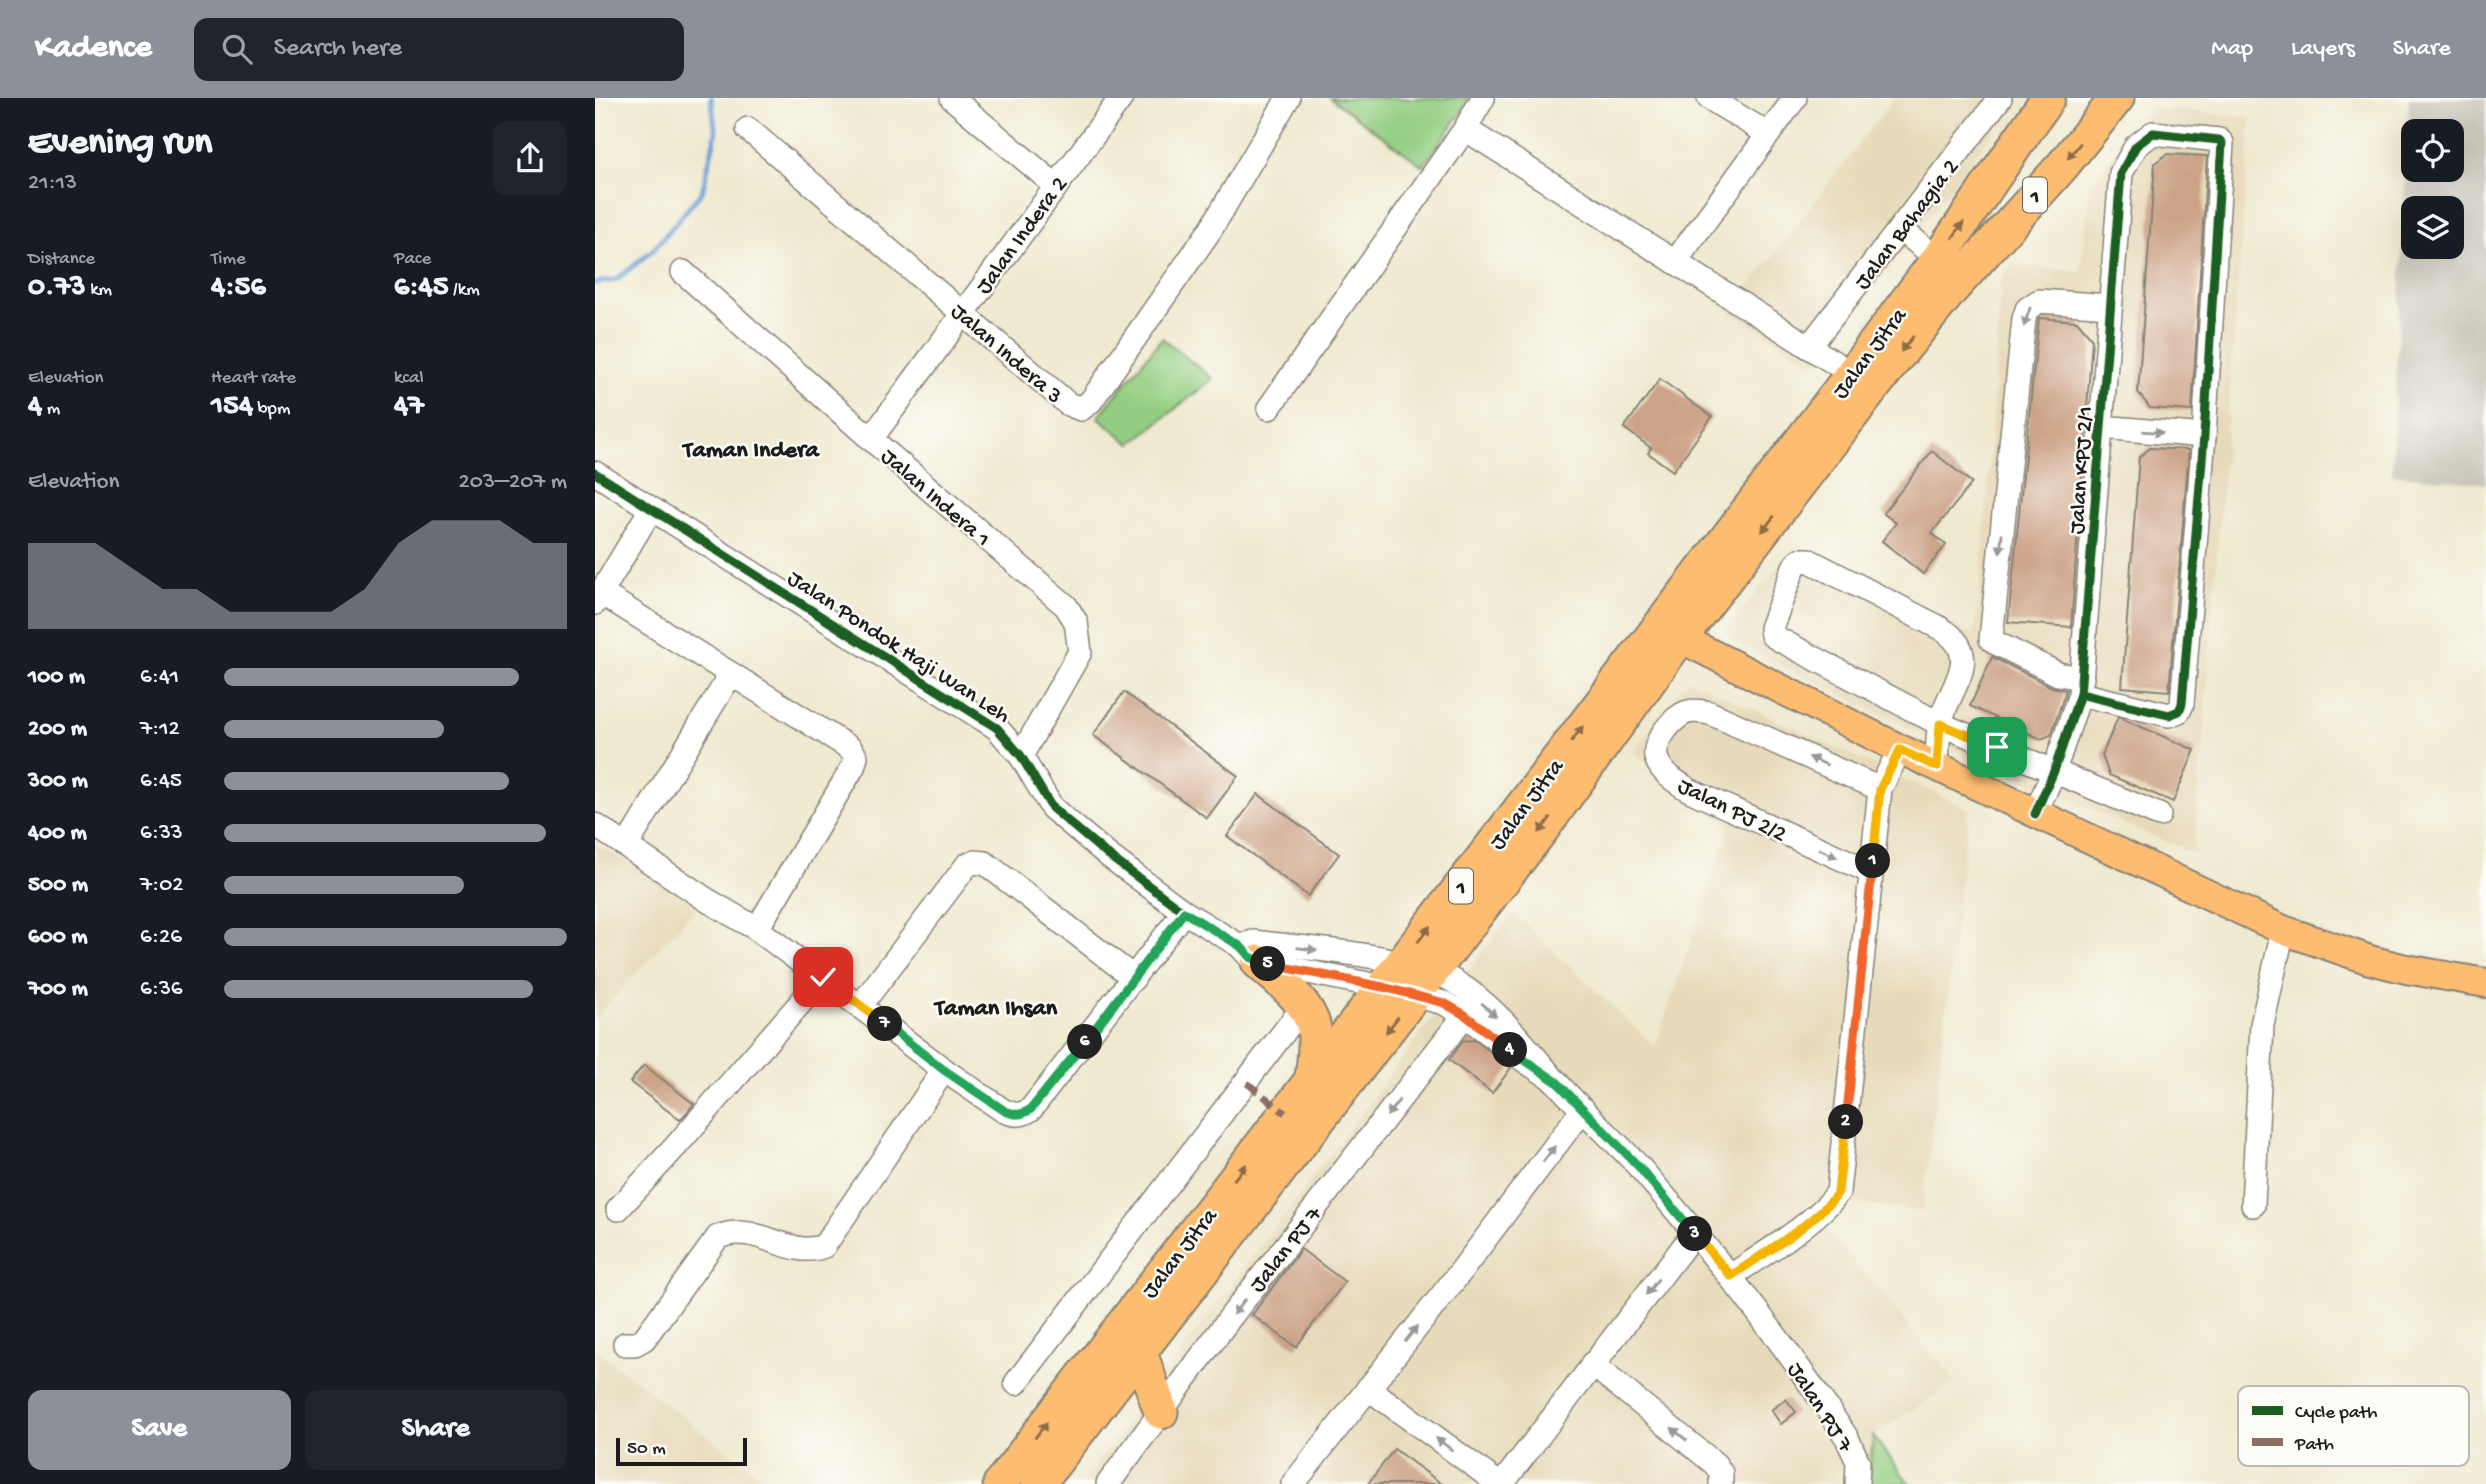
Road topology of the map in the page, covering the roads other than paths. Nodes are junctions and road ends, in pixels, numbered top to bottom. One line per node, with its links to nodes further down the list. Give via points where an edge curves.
1 (952, 98): 13 (street)
2 (1121, 98): 13 (street, Jalan Indera 2)
3 (1288, 98): 20 (street, Jalan Indera 3, via 1210,229 1081,409 1068,404)
4 (1483, 98): 11 (street)
5 (1709, 98): 12 (street)
6 (1795, 98): 12 (street)
7 (2048, 98): 15 (highway, 1, one-way to 7)
8 (2115, 99): 18 (highway, 1, one-way to 18, via 2063,165)
9 (1991, 101): 14 (street, Jalan Bahagia 2)
10 (748, 129): 20 (street, Jalan Indera 3)
11 (1465, 129): 16 (street); 23 (street)
12 (1768, 134): 16 (street)
13 (1055, 185): 20 (street, Jalan Indera 2)
14 (1900, 229): 15 (street); 21 (street, Jalan Bahagia 2)
15 (1938, 259): 18 (highway, 1)
16 (1675, 262): 21 (street)
17 (683, 272): 26 (street, Jalan Indera 1)
18 (1934, 288): 22 (highway, Jalan Jitra / 1); 30 (highway, Jalan Jitra / 1, one-way to 30)
19 (2109, 306): 24 (street, Jalan KPJ 2/1); 25 (street, Jalan KPJ 2/1, via 2121,173 2136,146 2153,133 2219,139); 32 (street, one-way to 32, via 2039,301 2027,310 1991,639)
20 (963, 313): 26 (street, Jalan Indera 2)
21 (1809, 348): 22 (street)
22 (1852, 374): 48 (highway, Jalan Jitra / 1, one-way to 22)
23 (1269, 408)
24 (2102, 428): 25 (street, one-way to 25); 32 (street, Jalan KPJ 2/1)
25 (2204, 436): 32 (street, via 2179,711 2169,715)
26 (871, 439): 35 (street, Jalan Indera 1, via 1066,606 1076,622 1080,652)
27 (595, 473): 28 (street, Jalan Pondok Haji Wan Leh)
28 (651, 509): 29 (street); 35 (street, Jalan Pondok Haji Wan Leh, via 997,728)
29 (598, 598): 31 (street)
30 (1680, 638): 34 (main road); 51 (highway, Jalan Jitra / 1, one-way to 51)
31 (731, 674): 42 (street); 45 (street, via 850,748 856,757)
32 (2081, 686): 37 (street, Jalan KPJ 2/1)
33 (1940, 724): 33 (street, via 1773,635 1771,628 1800,560 1808,559 1940,628 1958,643 1964,662); 36 (street); 37 (street)
34 (1900, 750): 36 (main road); 38 (street)
35 (1021, 756): 44 (street, Jalan Pondok Haji Wan Leh, via 1052,808)
36 (1937, 767): 39 (main road)
37 (2054, 771): 39 (street, Jalan KPJ 2/1); 40 (street)
38 (1880, 789): 43 (street); 43 (street, Jalan PJ 2/2, one-way to 43, via 1710,713 1689,712 1673,721 1655,756 1665,772 1689,790)
39 (2035, 814): 46 (main road)
40 (2159, 815)
41 (595, 825): 42 (street)
42 (627, 845): 45 (street)
43 (1871, 872): 63 (street, via 1838,1192 1801,1227)
44 (1184, 912): 47 (street, Jalan Pondok Haji Wan Leh); 50 (street)
45 (757, 929): 49 (street)
46 (2283, 930): 52 (main road, via 2370,960); 60 (street, via 2262,1026)
47 (1249, 954): 48 (street, Jalan Pondok Haji Wan Leh); 54 (highway)
48 (1392, 975): 51 (street, Jalan Pondok Haji Wan Leh); 57 (highway, Jalan Jitra / 1)
49 (823, 977): 53 (street); 61 (street)
50 (1134, 978): 53 (street, via 985,863 975,862 967,865); 56 (street, via 1024,1114 1005,1111)
51 (1425, 983): 55 (street, via 1444,1003); 58 (street, one-way to 58, via 1456,982 1532,1051); 65 (highway, Jalan Jitra / 1, one-way to 65)
52 (2486, 983)
53 (860, 1005): 56 (street)
54 (1303, 1007): 57 (highway, via 1316,1041); 67 (street)
55 (1465, 1015): 58 (street); 69 (street, Jalan PJ 7, one-way to 69)
56 (944, 1070): 64 (street, via 824,1246 801,1250 741,1233 718,1237 644,1339)
57 (1312, 1078): 70 (highway, Jalan Jitra / 1, one-way to 57)
58 (1557, 1082): 59 (street, Jalan PJ 7)
59 (1583, 1109): 62 (street, Jalan PJ 7); 68 (street, one-way to 59)
60 (2253, 1205)
61 (618, 1209)
62 (1694, 1233): 63 (street, Jalan PJ 7); 66 (street, one-way to 66)
63 (1731, 1276): 76 (street, Jalan PJ 7, via 1847,1438 1858,1462)
64 (625, 1343)
65 (1140, 1352): 69 (highway); 71 (highway, Jalan Jitra / 1)
66 (1593, 1364): 74 (street); 75 (street, one-way to 66, via 1715,1464)
67 (1016, 1383)
68 (1368, 1388): 73 (street); 74 (street, one-way to 68)
69 (1161, 1412): 72 (street, Jalan PJ 7)
70 (1000, 1484)
71 (1038, 1484)
72 (1108, 1484)
73 (1293, 1484)
74 (1501, 1484)
75 (1721, 1484)
76 (1857, 1484)

